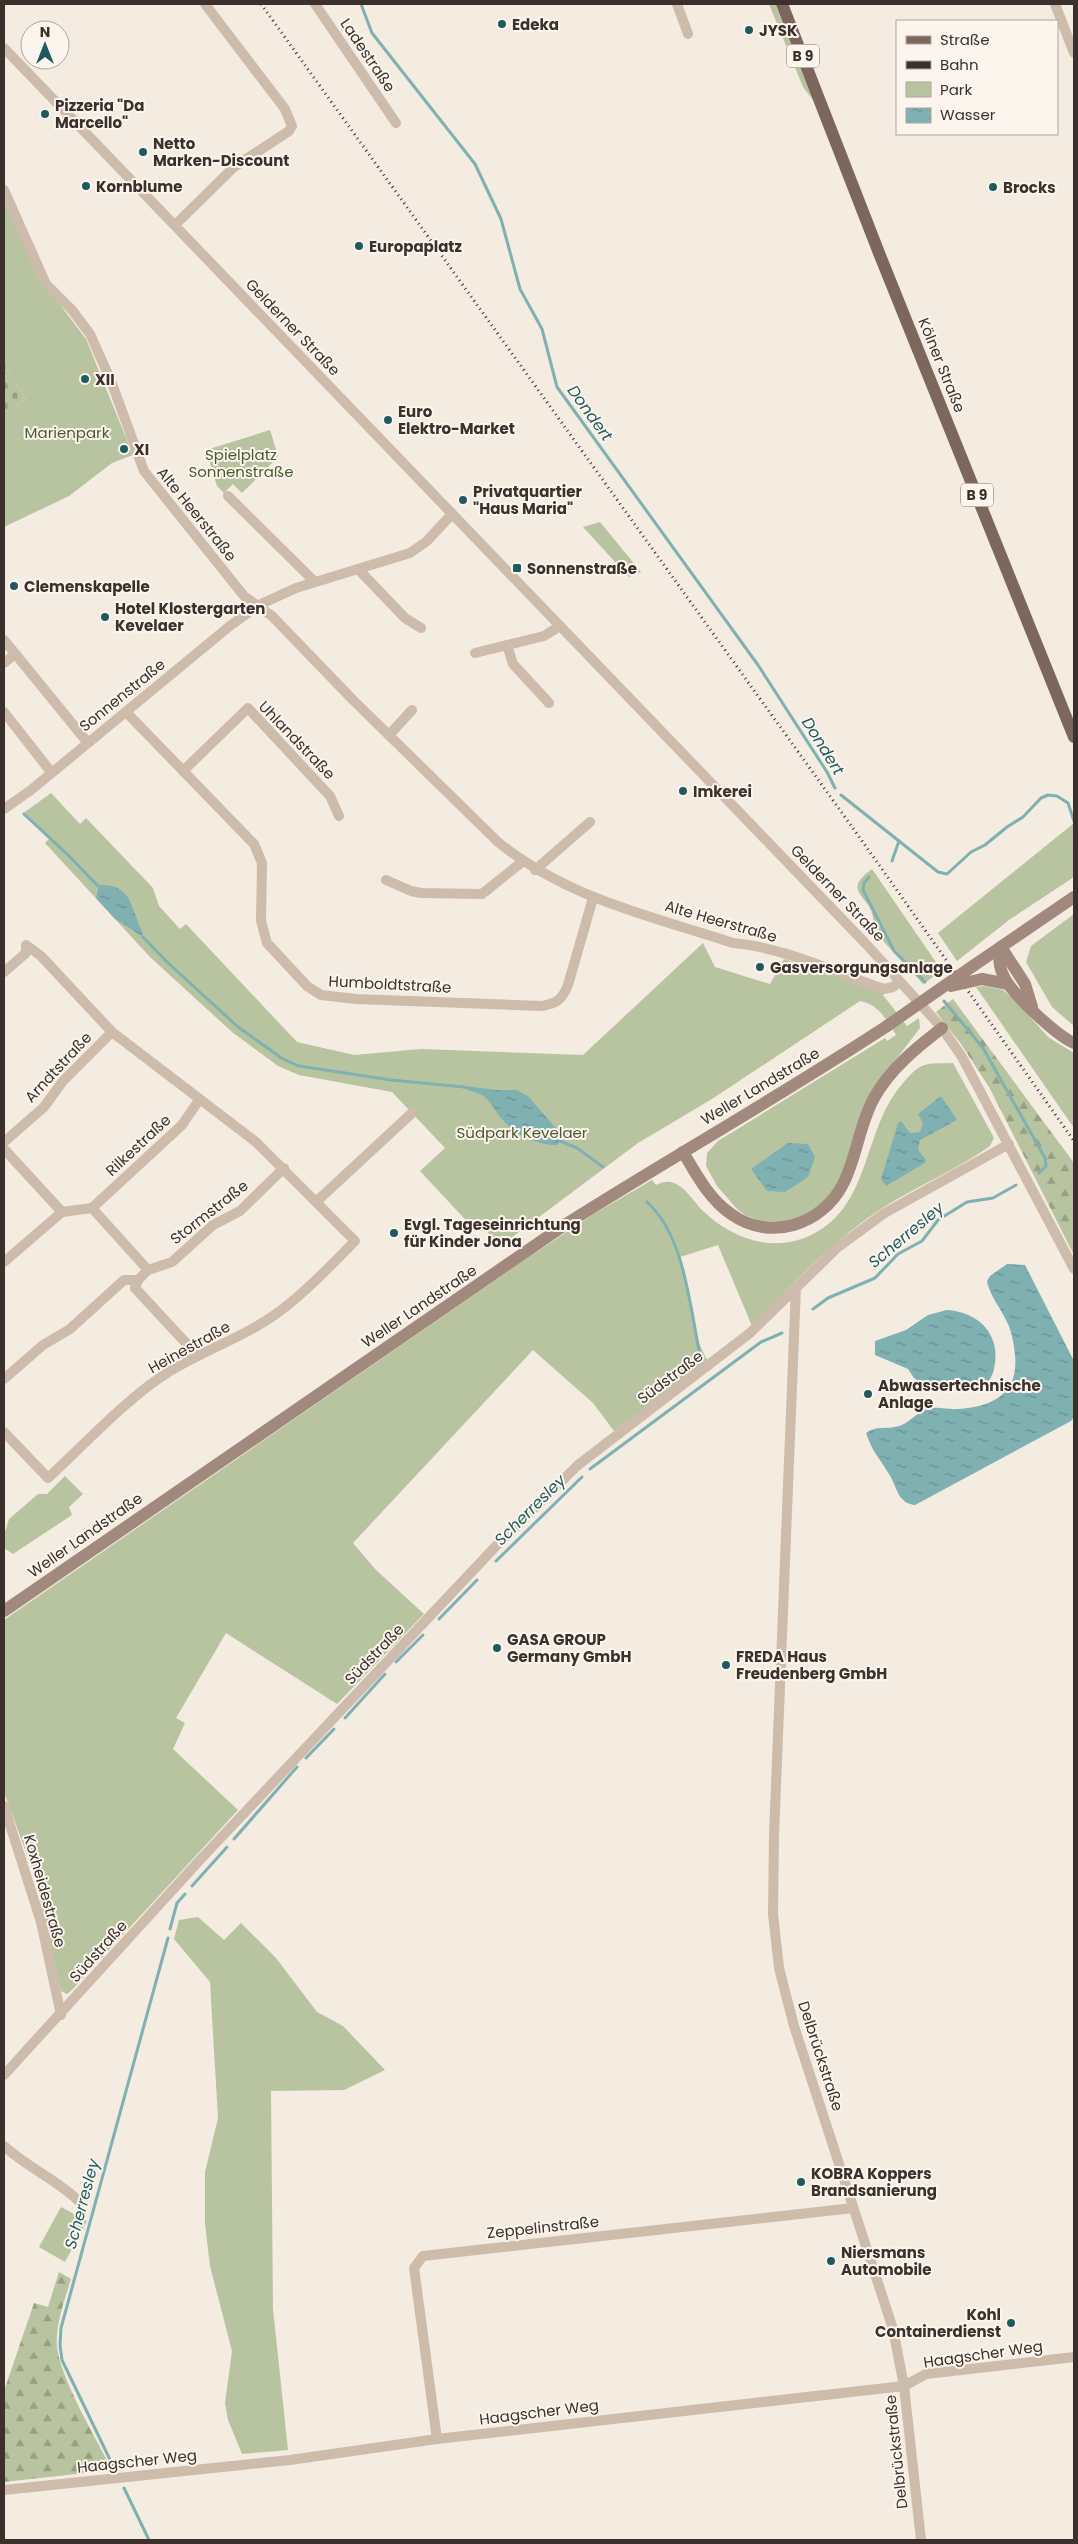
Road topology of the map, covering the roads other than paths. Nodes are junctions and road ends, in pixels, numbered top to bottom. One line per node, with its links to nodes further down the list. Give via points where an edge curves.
1 (205, 4): 11 (street, via 292,126 234,167)
2 (315, 4): 9 (street, Ladestraße)
3 (677, 4): 6 (street)
4 (782, 4): 29 (main road, Kölner Straße / B 9)
5 (1055, 4): 8 (street)
6 (688, 34)
7 (4, 48): 11 (street, Gelderner Straße)
8 (1074, 53)
9 (396, 123)
10 (4, 190): 16 (street, Alte Heerstraße, via 46,284 90,334 144,471 244,596)
11 (175, 225): 13 (street, Gelderner Straße)
12 (228, 496): 15 (street)
13 (452, 514): 14 (street, Sonnenstraße, via 427,541 410,553); 17 (street, Gelderner Straße)
14 (358, 569): 15 (street, Sonnenstraße); 18 (street, via 405,618)
15 (315, 582): 16 (street, Sonnenstraße)
16 (259, 605): 27 (street, Sonnenstraße); 28 (street, Alte Heerstraße)
17 (560, 626): 20 (street, via 544,636); 43 (street, Gelderner Straße)
18 (421, 628)
19 (4, 640): 22 (street)
20 (507, 645): 21 (street); 24 (street, via 513,664)
21 (475, 653)
22 (15, 654): 23 (street); 30 (street)
23 (4, 662)
24 (550, 703)
25 (412, 710): 28 (street)
26 (4, 712): 32 (street)
27 (126, 712): 30 (street, Sonnenstraße); 31 (street, Humboldtstraße)
28 (389, 735): 36 (street, Alte Heerstraße, via 477,823)
29 (1074, 737)
30 (88, 743): 32 (street, Sonnenstraße)
31 (183, 771): 34 (street, Uhlandstraße, via 248,708 330,796); 40 (street, Humboldtstraße, via 254,844 262,863 261,921 267,943 307,986 321,995 532,1006 556,1003 568,986)
32 (51, 772): 33 (street, Sonnenstraße)
33 (4, 809)
34 (339, 816)
35 (590, 822): 37 (street)
36 (522, 862): 37 (street, Alte Heerstraße); 38 (street, via 482,894 421,893)
37 (535, 870): 40 (street, Alte Heerstraße)
38 (386, 880)
39 (1074, 897): 41 (main road, Weller Landstraße)
40 (593, 898): 43 (street, Alte Heerstraße, via 733,943 779,952 884,989)
41 (1000, 947): 44 (main road, via 1000,965); 45 (main road, Weller Landstraße, bridge); 46 (main road, via 1025,984)
42 (4, 972): 48 (street, Heinestraße, via 26,954 26,945 41,956)
43 (900, 982): 47 (street, Gelderner Straße)
44 (1008, 984): 45 (main road, bridge, via 982,979); 46 (main road)
45 (939, 990): 55 (main road, Weller Landstraße, bridge, via 811,1076)
46 (1033, 1009): 49 (main road, via 1054,1031)
47 (942, 1028): 53 (street, Gelderner Straße, via 983,1093); 55 (main road, via 905,1058 883,1084 868,1110 844,1184 830,1203 810,1220 793,1226 769,1228 740,1220 711,1195)
48 (112, 1032): 50 (street, Heinestraße); 52 (street, Arndtstraße, via 63,1081 44,1106)
49 (1074, 1043)
50 (199, 1100): 56 (street, Heinestraße, via 256,1142); 58 (street, Rilkestraße, via 182,1126)
51 (412, 1113): 57 (street)
52 (4, 1142)
53 (1009, 1144): 61 (street, Gelderner Straße); 64 (street, Südstraße, via 883,1214 837,1248)
54 (4, 1149): 59 (street)
55 (683, 1152): 68 (main road, Weller Landstraße, via 566,1224)
56 (284, 1168): 57 (street, Heinestraße); 62 (street, Stormstraße, via 240,1212 213,1225 172,1262)
57 (316, 1202): 65 (street, Heinestraße, via 355,1241 280,1311)
58 (92, 1208): 59 (street); 62 (street)
59 (62, 1212): 60 (street)
60 (4, 1262)
61 (1074, 1269)
62 (148, 1270): 63 (street)
63 (138, 1280): 65 (street, via 136,1288); 66 (street, via 124,1280 70,1329 43,1345)
64 (796, 1287): 70 (street, Südstraße, via 750,1333 578,1465 544,1498 199,1860); 74 (street, Delbrückstraße, via 774,1835 775,1932 779,1968 794,2026)
65 (198, 1356): 67 (street, Heinestraße, via 142,1392 48,1478)
66 (4, 1379)
67 (4, 1432)
68 (4, 1611)
69 (4, 1806): 70 (street, Koxheidestraße, via 41,1922)
70 (61, 2015): 71 (street, Südstraße)
71 (4, 2075)
72 (4, 2146): 73 (street, via 20,2161 67,2189)
73 (81, 2203)
74 (853, 2208): 76 (street, Delbrückstraße, via 893,2329); 77 (street, Zeppelinstraße, via 423,2256 414,2268)
75 (1074, 2357): 76 (street, Haagscher Weg, via 926,2374)
76 (904, 2386): 77 (street, Haagscher Weg); 79 (street, Delbrückstraße)
77 (437, 2439): 78 (street, Haagscher Weg, via 290,2460)
78 (4, 2490)
79 (921, 2540)

